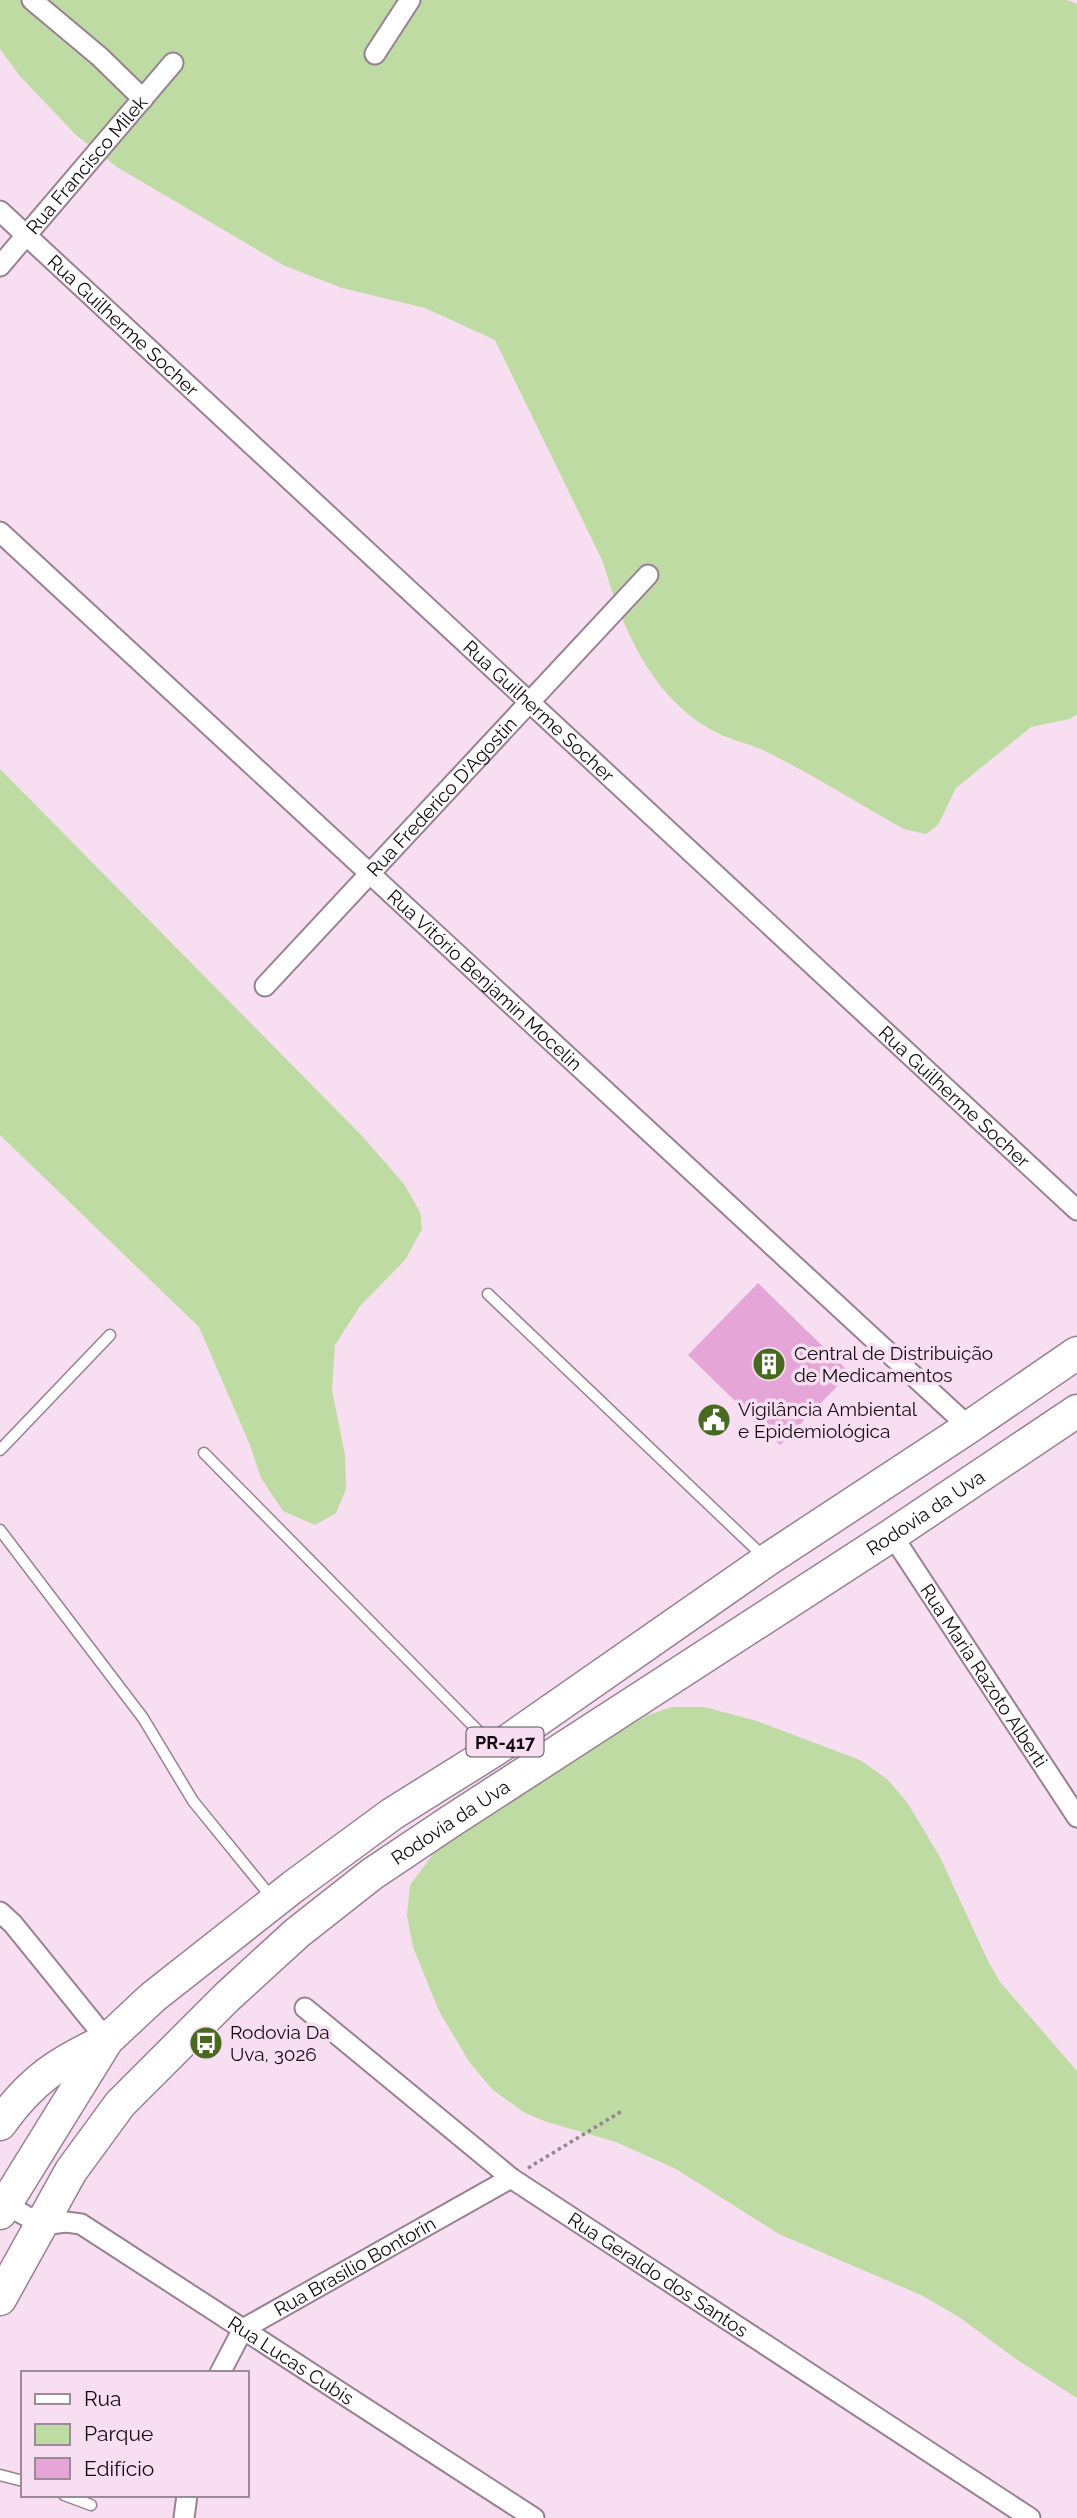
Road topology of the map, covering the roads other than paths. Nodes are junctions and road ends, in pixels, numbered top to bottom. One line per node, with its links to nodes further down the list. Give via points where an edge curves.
1 (32, 0): 5 (street)
2 (410, 0): 3 (street)
3 (375, 54)
4 (173, 63): 5 (street, Rua Francisco Milek)
5 (143, 99): 7 (street, Rua Francisco Milek)
6 (0, 211): 7 (street, Rua Guilherme Socher)
7 (28, 236): 8 (street, Rua Francisco Milek); 11 (street, Rua Guilherme Socher)
8 (0, 266)
9 (0, 532): 12 (street, Rua Vitório Benjamin Mocelin)
10 (648, 575): 11 (street, Rua Frederico D'Agostin)
11 (530, 702): 12 (street, Rua Frederico D'Agostin); 14 (street, Rua Guilherme Socher)
12 (370, 874): 13 (street, Rua Frederico D'Agostin); 19 (street, Rua Vitório Benjamin Mocelin)
13 (265, 986)
14 (1077, 1210)
15 (488, 1294): 24 (lane)
16 (110, 1335): 20 (lane)
17 (1077, 1353): 19 (main road, Rodovia da Uva / PR-417)
18 (1077, 1411): 23 (main road, Rodovia da Uva / PR-417)
19 (969, 1427): 24 (main road, Rodovia da Uva / PR-417)
20 (0, 1450)
21 (204, 1453): 25 (lane)
22 (0, 1530): 27 (lane, via 143,1718 193,1801)
23 (892, 1535): 26 (street, Rua Maria Razoto Alberti); 34 (main road, Rodovia da Uva / PR-417, via 451,1821 372,1874 298,1933 120,2104 71,2171)
24 (767, 1560): 25 (main road, Rodovia da Uva / PR-417)
25 (496, 1749): 27 (main road, Rodovia da Uva / PR-417, via 392,1814)
26 (1074, 1807)
27 (275, 1901): 30 (main road, Rodovia da Uva / PR-417, via 153,1997)
28 (0, 1912): 30 (street)
29 (304, 2008): 32 (street, Rua Geraldo dos Santos)
30 (107, 2040): 31 (main road, via 43,2075); 33 (main road, Rodovia da Uva / PR-417)
31 (0, 2124)
32 (512, 2178): 36 (street, Rua Brasilio Bontorin); 45 (street, Rua Geraldo dos Santos)
33 (1, 2205): 34 (street)
34 (42, 2225): 35 (main road, Rodovia da Uva / PR-417); 36 (street, Rua Lucas Cubis, via 81,2224)
35 (0, 2298)
36 (243, 2329): 37 (street); 44 (street, Rua Lucas Cubis)
37 (221, 2371)
38 (0, 2475): 39 (lane)
39 (21, 2480)
40 (69, 2497): 42 (lane)
41 (187, 2497): 43 (street)
42 (91, 2505)
43 (184, 2518)
44 (534, 2518)
45 (1030, 2518)

